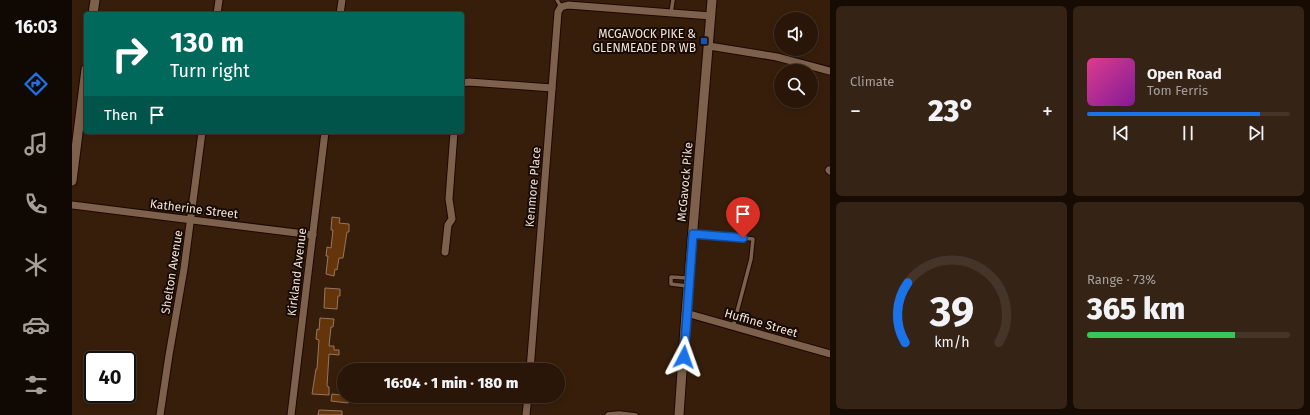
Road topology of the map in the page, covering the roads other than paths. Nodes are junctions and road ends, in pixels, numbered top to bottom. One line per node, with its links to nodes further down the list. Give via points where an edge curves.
1 (95, 0): 8 (street)
2 (219, 0): 9 (street)
3 (342, 0): 10 (street)
4 (558, 0): 7 (lane)
5 (673, 0): 11 (lane)
6 (711, 2): 12 (street, McGavock Pike)
7 (561, 7): 11 (street, via 568,5); 17 (street, Kenmore Place, via 558,12)
8 (93, 12)
9 (217, 12)
10 (340, 12)
11 (672, 13): 12 (street)
12 (711, 16): 13 (street, McGavock Pike)
13 (709, 46): 14 (street, via 777,57); 24 (street, McGavock Pike)
14 (830, 71)
15 (464, 83): 17 (street)
16 (84, 85): 21 (street)
17 (552, 88): 31 (street, Kenmore Place)
18 (202, 134): 23 (street, Shelton Avenue)
19 (325, 134): 25 (street, Kirkland Avenue)
20 (454, 134): 26 (street, via 449,199 452,219 448,225)
21 (72, 181)
22 (72, 205): 23 (street, Katherine Street)
23 (191, 220): 25 (street, Katherine Street); 33 (street, Shelton Avenue)
24 (693, 234): 27 (street, McGavock Pike); 29 (lane, via 752,240 751,259)
25 (313, 235): 34 (street, Kirkland Avenue)
26 (445, 252)
27 (689, 282): 27 (lane, via 671,276 671,284); 28 (street, McGavock Pike)
28 (686, 314): 29 (street, Huffine Street); 38 (street, McGavock Pike)
29 (733, 327): 30 (street, Huffine Street)
30 (830, 354)
31 (531, 363)
32 (527, 403): 35 (street)
33 (160, 415)
34 (291, 415)
35 (526, 415)
36 (607, 415): 37 (lane, via 619,412)
37 (636, 415)
38 (680, 415)

